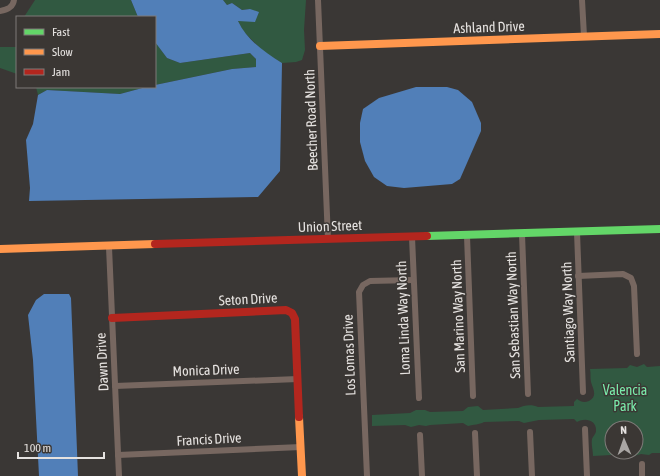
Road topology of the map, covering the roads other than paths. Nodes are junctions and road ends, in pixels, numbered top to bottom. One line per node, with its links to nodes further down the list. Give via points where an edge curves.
1 (14, 0): 4 (street, via 12,7)
2 (318, 0): 7 (street, Beecher Road North)
3 (582, 0): 6 (street)
4 (0, 10)
5 (660, 34): 6 (street, Ashland Drive)
6 (584, 36): 7 (street, Ashland Drive)
7 (320, 46): 13 (street, Beecher Road North)
8 (660, 229): 9 (street, Union Street)
9 (577, 232): 10 (street, Union Street); 16 (street, Santiago Way North)
10 (522, 234): 11 (street, Union Street); 23 (street, San Sebastian Way North)
11 (466, 236): 12 (street, Union Street); 24 (street, San Marino Way North)
12 (412, 237): 13 (street, Union Street); 17 (street, Loma Linda Way North)
13 (328, 239): 14 (street, Union Street)
14 (109, 247): 15 (street, Union Street); 18 (street, Dawn Drive)
15 (0, 249)
16 (578, 276): 19 (street, via 623,274 631,278 634,286); 22 (street, Santiago Way North)
17 (413, 280): 25 (street, Loma Linda Way North); 35 (street, Los Lomas Drive, via 370,282 363,285 359,292)
18 (112, 318): 20 (street, Seton Drive, via 290,311 296,319); 21 (street, Dawn Drive)
19 (637, 354)
20 (298, 378): 21 (street, Monica Drive); 30 (street, Seton Drive)
21 (115, 386): 31 (street, Dawn Drive)
22 (584, 392)
23 (528, 394)
24 (473, 396)
25 (419, 398)
26 (585, 429): 39 (street)
27 (530, 432): 38 (street)
28 (475, 433): 37 (street)
29 (420, 435): 36 (street)
30 (301, 446): 31 (street, Francis Drive); 34 (street, Seton Drive)
31 (118, 454): 33 (street, Dawn Drive)
32 (642, 464): 40 (street)
33 (119, 476)
34 (302, 476)
35 (366, 476)
36 (422, 476)
37 (476, 476)
38 (532, 476)
39 (587, 476)
40 (642, 476)

